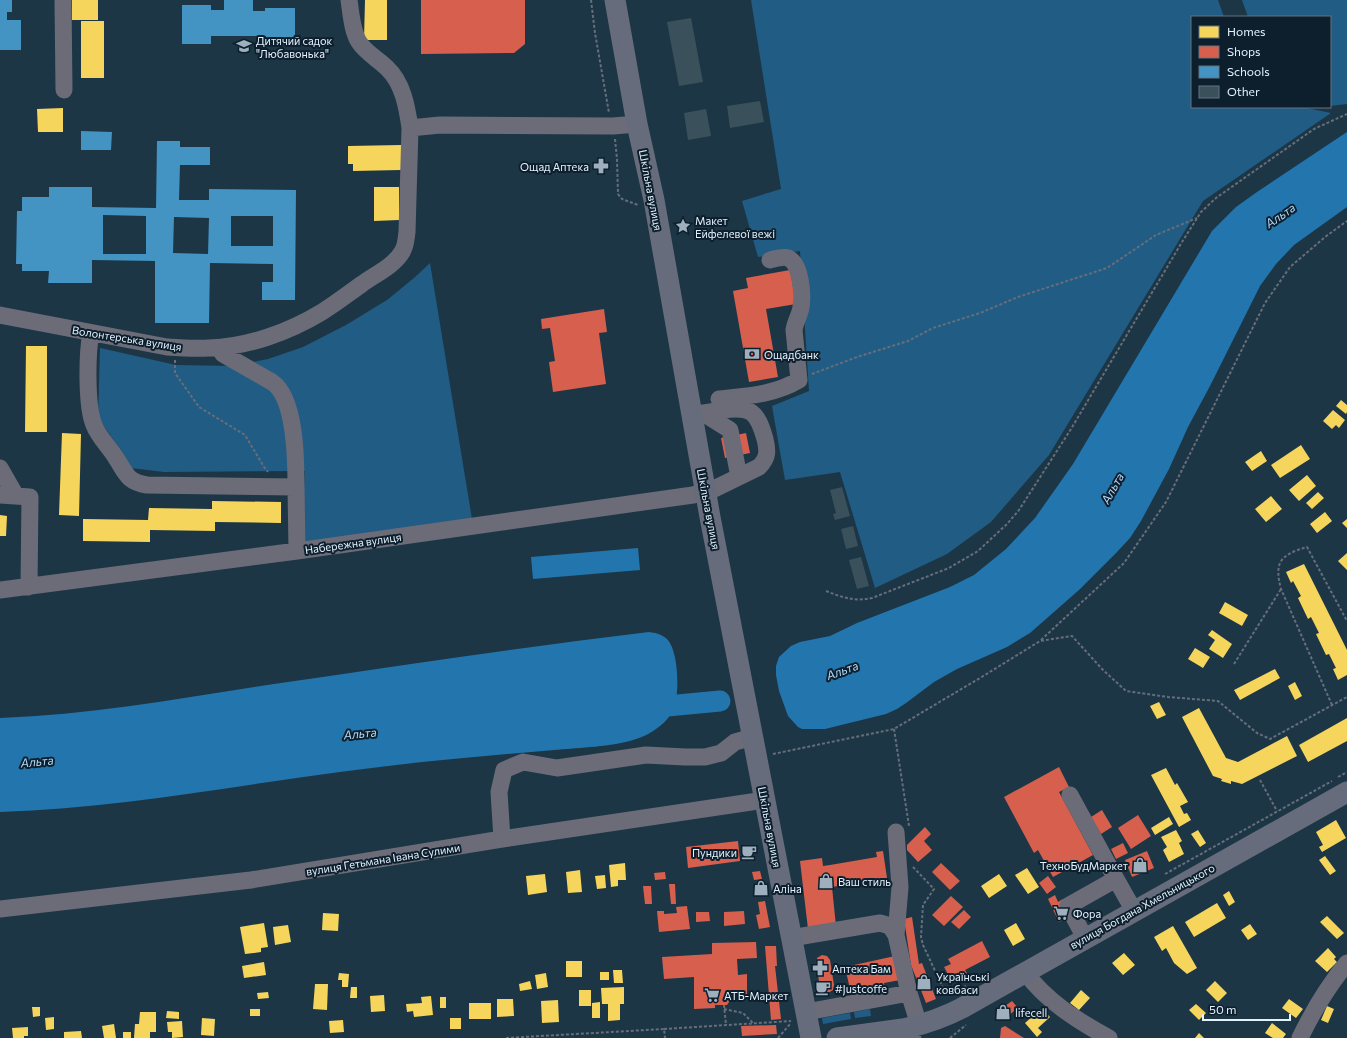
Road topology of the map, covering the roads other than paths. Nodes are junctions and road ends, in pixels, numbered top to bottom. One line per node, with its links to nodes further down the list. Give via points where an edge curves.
1 (63, 0): 4 (street)
2 (349, 0): 6 (street, Волонтерська вулиця, via 359,42 388,68 398,81 406,104)
3 (615, 0): 5 (main road, Шкільна вулиця)
4 (64, 90)
5 (637, 124): 6 (street, via 440,125); 11 (main road, Шкільна вулиця)
6 (410, 128): 10 (street, Волонтерська вулиця, via 403,252 360,286 303,323 269,336)
7 (770, 260): 11 (street, via 789,258 796,266 799,276 802,303 794,330 799,380 789,386)
8 (0, 315): 9 (street, Волонтерська вулиця)
9 (91, 333): 10 (street, Волонтерська вулиця, via 175,347); 14 (street, via 88,352 90,414 99,435 131,480 147,485)
10 (219, 348): 14 (street, via 223,354 272,382 280,390 294,432 296,459)
11 (694, 410): 13 (street, via 730,430); 13 (street, Набережна вулиця, via 743,408 759,421 768,455 759,467); 15 (main road, Шкільна вулиця)
12 (0, 468): 16 (street)
13 (739, 477): 15 (street, Набережна вулиця)
14 (289, 487): 17 (street)
15 (705, 492): 17 (street, Набережна вулиця); 20 (main road, Шкільна вулиця)
16 (8, 495): 18 (street, via 30,496)
17 (297, 551): 18 (street, Набережна вулиця)
18 (28, 587): 19 (street, Набережна вулиця)
19 (0, 590)
20 (753, 737): 23 (main road, Шкільна вулиця); 24 (street, via 735,742 721,753 705,756 656,754 557,768 523,762 504,770 499,792)
21 (1347, 792): 28 (main road, вулиця Богдана Хмельницького)
22 (1070, 795): 26 (street)
23 (765, 800): 24 (street, вулиця Гетьмана Івана Сулими); 30 (main road, Шкільна вулиця)
24 (502, 840): 27 (street, вулиця Гетьмана Івана Сулими, via 251,880)
25 (897, 841): 29 (street, via 900,887)
26 (1116, 879): 28 (street); 31 (street, via 1068,906)
27 (0, 909)
28 (1134, 911): 31 (main road, вулиця Богдана Хмельницького)
29 (896, 935): 30 (street, via 890,926 880,923); 34 (street)
30 (791, 938): 35 (main road, Шкільна вулиця)
31 (1085, 938): 33 (main road, вулиця Богдана Хмельницького)
32 (1347, 963): 40 (street, via 1321,998)
33 (1025, 972): 36 (main road, вулиця Богдана Хмельницького); 39 (street, via 1052,1000)
34 (909, 993): 35 (street); 36 (street)
35 (801, 1022): 37 (main road, Шкільна вулиця); 38 (main road)
36 (919, 1030): 38 (main road, вулиця Богдана Хмельницького)
37 (811, 1038)
38 (836, 1038)
39 (1109, 1038)
40 (1300, 1038)

